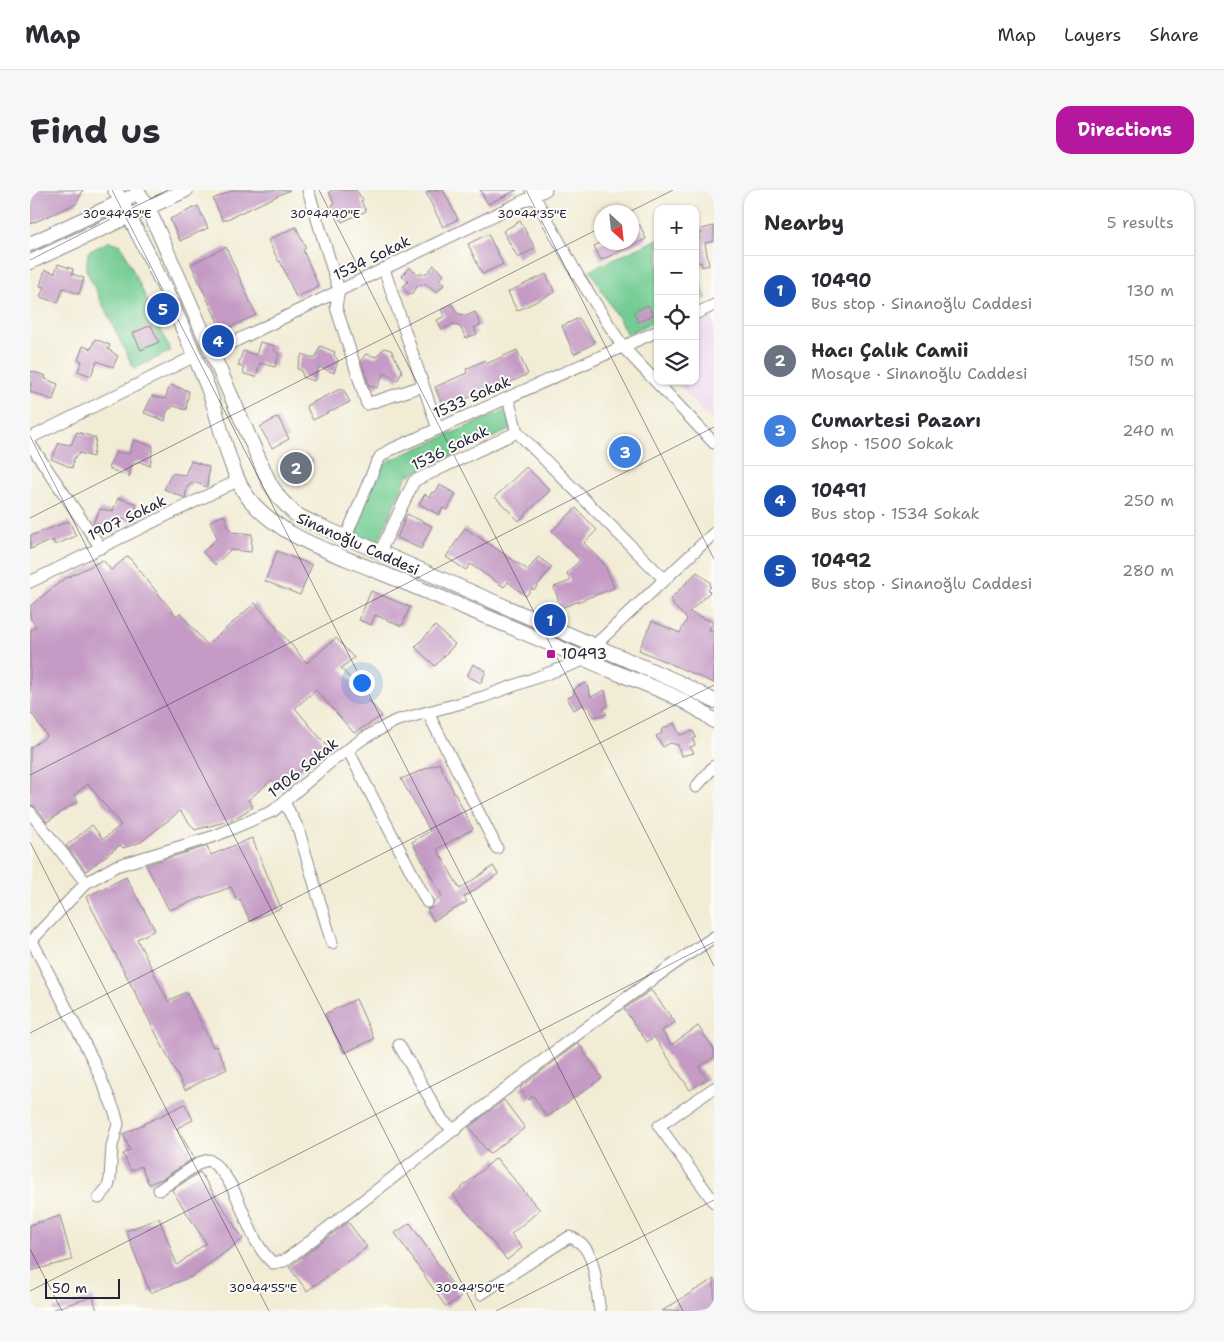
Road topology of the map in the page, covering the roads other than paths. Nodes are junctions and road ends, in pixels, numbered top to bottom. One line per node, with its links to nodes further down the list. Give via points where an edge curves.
1 (186, 190): 7 (main road)
2 (308, 190): 12 (street)
3 (546, 190): 5 (street, 1534 Sokak)
4 (141, 191): 6 (main road); 7 (main road, Si̇nanoğlu Caddesi)
5 (532, 193): 11 (street, 1534 Sokak); 16 (street, via 573,268)
6 (118, 196): 8 (main road, Si̇nanoğlu Caddesi); 9 (main road)
7 (148, 208): 8 (main road); 17 (main road, Si̇nanoğlu Caddesi)
8 (130, 216): 10 (main road); 18 (main road, Si̇nanoğlu Caddesi)
9 (30, 244)
10 (30, 262)
11 (384, 269): 12 (street, 1534 Sokak); 19 (street)
12 (340, 290): 17 (street, 1534 Sokak); 19 (street, via 336,307 367,404)
13 (714, 305): 14 (street)
14 (699, 312)
15 (654, 333): 16 (street, 1533 Sokak)
16 (623, 347): 20 (street, 1533 Sokak); 24 (street)
17 (210, 353): 28 (main road, Si̇nanoğlu Caddesi, via 270,484 281,500 295,514)
18 (195, 356): 23 (street); 26 (main road, Si̇nanoğlu Caddesi, via 219,418)
19 (423, 386): 21 (street)
20 (508, 398): 21 (street, 1533 Sokak); 22 (street)
21 (438, 428): 28 (street, 1533 Sokak, via 380,457)
22 (517, 432): 30 (street, 1536 Sokak, via 414,481); 31 (street)
23 (30, 438)
24 (714, 443)
25 (30, 444): 29 (street)
26 (237, 481): 29 (street, 1907 Sokak); 34 (main road, Si̇nanoğlu Caddesi, via 260,511 299,539)
27 (714, 533): 31 (street)
28 (345, 539): 30 (main road, Si̇nanoğlu Caddesi)
29 (101, 548): 32 (street, 1907 Sokak)
30 (379, 554): 33 (main road, Si̇nanoğlu Caddesi)
31 (665, 580): 33 (street)
32 (30, 582)
33 (594, 646): 35 (main road, Si̇nanoğlu Caddesi)
34 (587, 659): 36 (street, 1906 Sokak, via 483,698); 37 (main road, Si̇nanoğlu Caddesi, via 671,696)
35 (714, 700)
36 (428, 713): 38 (street, 1906 Sokak, via 395,721); 43 (street)
37 (714, 721)
38 (348, 750): 41 (street, 1906 Sokak); 45 (street)
39 (714, 766): 40 (street)
40 (696, 787)
41 (284, 802): 44 (street, 1906 Sokak, via 274,811 215,836 116,866); 48 (street, via 298,828)
42 (30, 812): 44 (street)
43 (497, 848)
44 (86, 883): 47 (street, 1906 Sokak)
45 (427, 902)
46 (714, 937): 51 (street, via 662,972)
47 (31, 941): 53 (street, via 93,1060 115,1112 118,1124 111,1154 110,1179)
48 (332, 942)
49 (400, 1045): 51 (street, via 443,1121)
50 (714, 1088): 54 (street, via 659,1126)
51 (455, 1130): 52 (street, via 284,1261 273,1264 254,1241 227,1180 218,1166 209,1160)
52 (159, 1190)
53 (99, 1198)
54 (714, 1202)
55 (481, 1294): 56 (street, via 569,1236 578,1239 587,1250)
56 (600, 1311)

